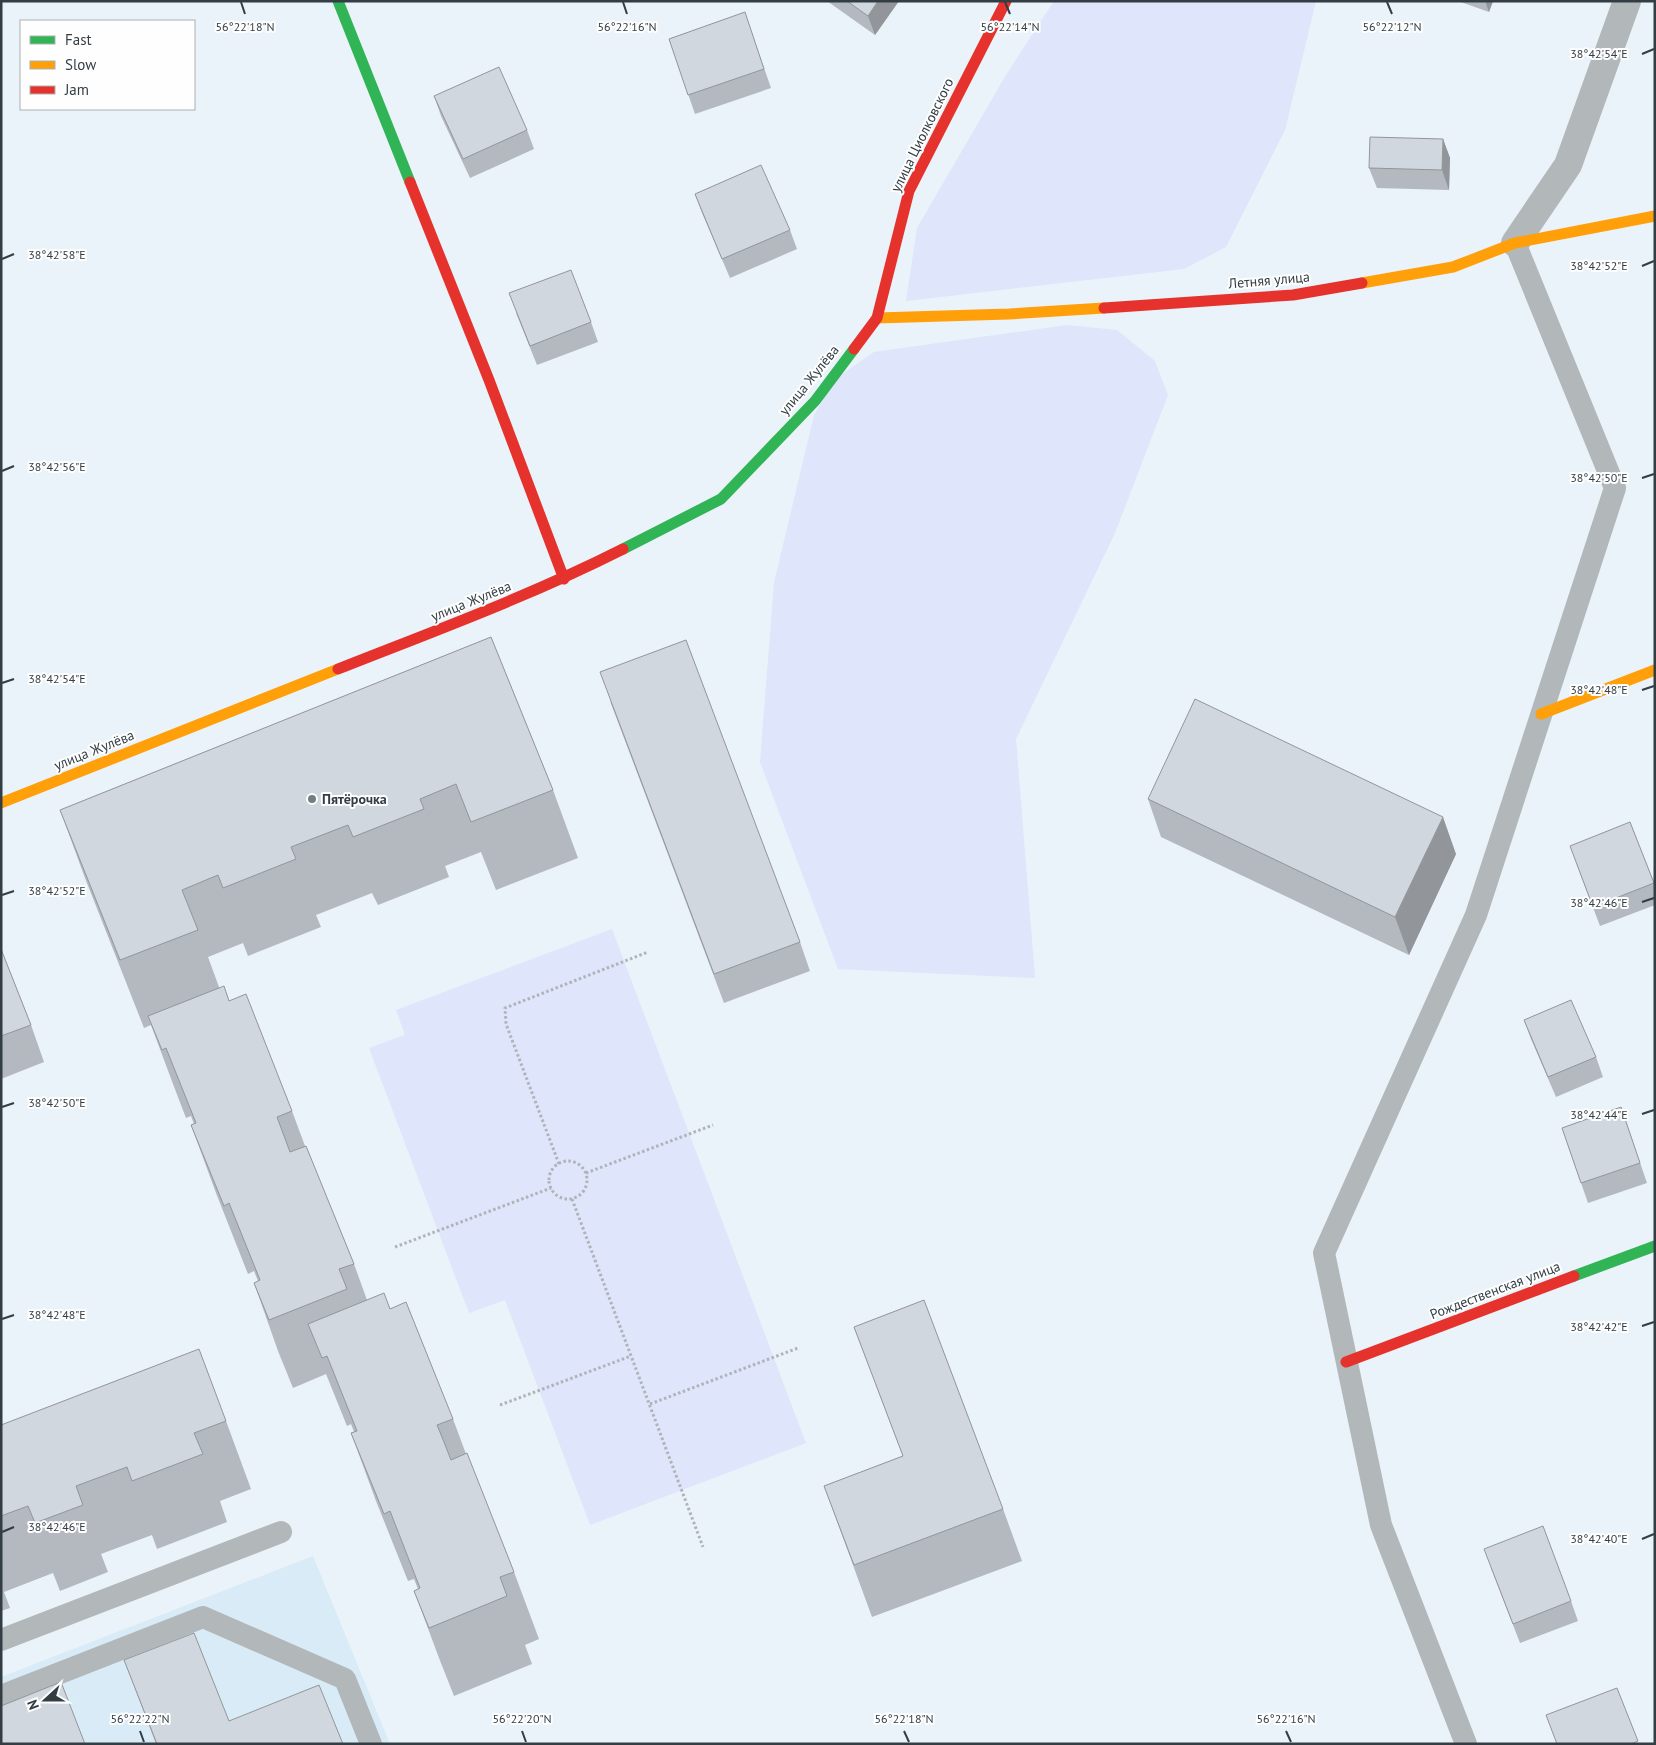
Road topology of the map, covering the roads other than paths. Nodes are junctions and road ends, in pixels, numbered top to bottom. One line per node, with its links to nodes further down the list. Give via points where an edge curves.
1 (338, 1): 7 (street, via 489,380)
2 (1006, 1): 6 (street, улица Циолковского, via 909,191)
3 (1627, 1): 5 (street, via 1568,165)
4 (1655, 216): 5 (street, Летняя улица)
5 (1515, 243): 6 (street, Летняя улица, via 1453,267 1293,295 1009,314); 9 (lane, via 1615,488)
6 (877, 318): 7 (street, улица Жулёва, via 815,401 721,499)
7 (564, 579): 10 (street, улица Жулёва)
8 (1655, 670): 9 (street)
9 (1541, 714): 12 (lane, via 1476,915 1324,1253)
10 (1, 803)
11 (1655, 1246): 12 (street, Рождественская улица)
12 (1346, 1362): 17 (lane, via 1381,1525)
13 (281, 1532): 14 (lane)
14 (1, 1640)
15 (1, 1696): 16 (lane, via 203,1617 345,1679)
16 (371, 1744)
17 (1466, 1744)

